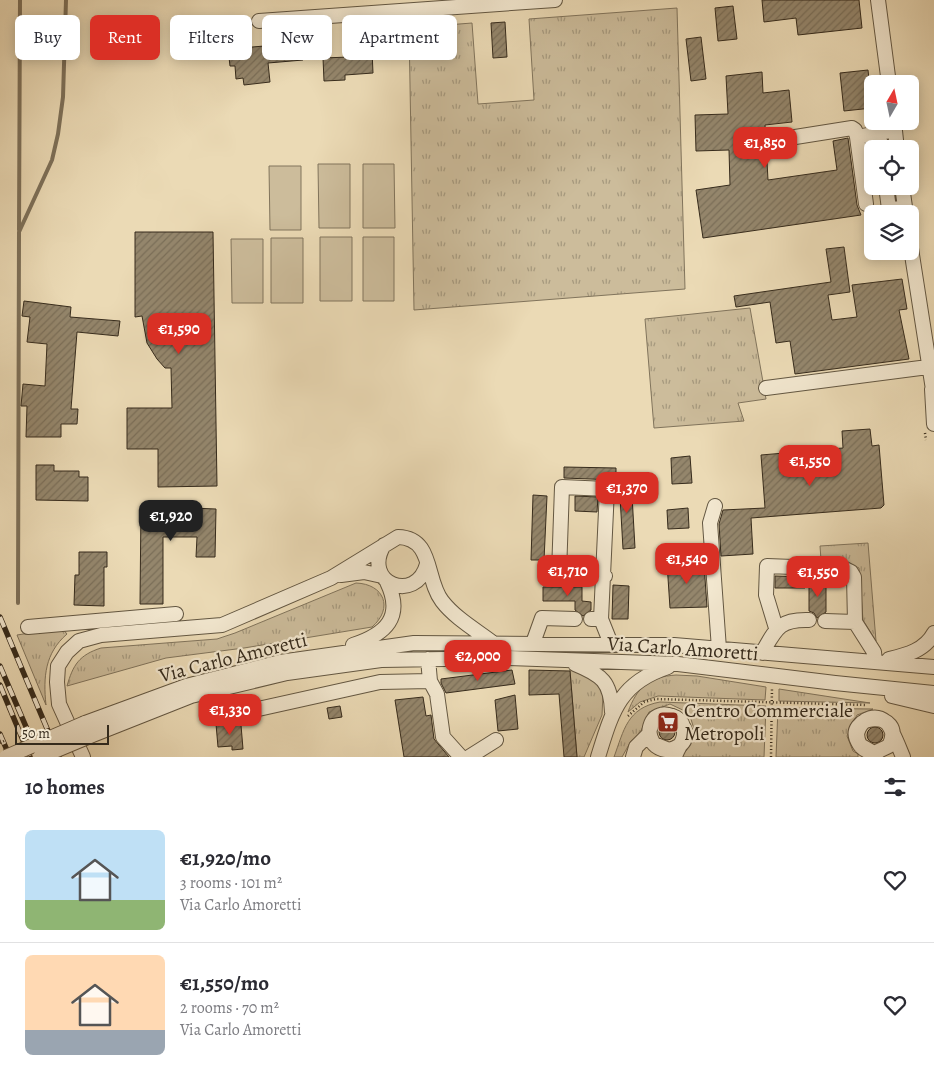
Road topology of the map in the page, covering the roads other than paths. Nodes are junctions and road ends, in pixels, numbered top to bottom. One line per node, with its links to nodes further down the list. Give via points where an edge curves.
1 (555, 0): 3 (street)
2 (878, 0): 4 (street)
3 (259, 22)
4 (888, 75)
5 (885, 130): 6 (street)
6 (879, 133): 7 (street); 9 (street)
7 (856, 137): 8 (street, via 852,128); 10 (street)
8 (789, 138)
9 (880, 140)
10 (866, 204)
11 (913, 260): 12 (street)
12 (928, 367): 13 (street); 14 (street)
13 (766, 388)
14 (933, 392): 15 (street)
15 (929, 428)
16 (715, 506): 35 (street, via 710,523)
17 (384, 545): 18 (street, Via Carlo Amoretti, via 398,537 416,541 426,555); 20 (street, Via Carlo Amoretti); 21 (street, Via Carlo Amoretti, via 377,562)
18 (427, 564): 21 (street, Via Carlo Amoretti, via 420,580 412,584 404,586); 32 (street, Via Carlo Amoretti, via 441,600 451,612)
19 (605, 576): 19 (street, via 608,489 562,488 559,573); 34 (street, via 596,619)
20 (331, 578): 21 (street, Via Carlo Amoretti, via 364,572); 29 (street, Via Carlo Amoretti, via 232,622)
21 (385, 579): 37 (street, Via Carlo Amoretti, via 394,597 391,619 369,639)
22 (117, 615): 27 (street); 29 (street, via 176,611); 31 (street)
23 (575, 619): 33 (street, via 542,618)
24 (809, 620): 28 (street, via 793,620)
25 (826, 621): 26 (street)
26 (855, 622): 28 (street, via 854,577 845,568 767,566 766,595); 41 (street, via 874,652)
27 (28, 627)
28 (776, 628): 36 (street)
29 (183, 630): 31 (street, Via Carlo Amoretti)
30 (934, 633): 41 (street, via 924,646 908,655)
31 (116, 634): 58 (street, Via Carlo Amoretti, via 79,641 58,666 59,704)
32 (493, 643): 33 (street, Via Carlo Amoretti); 37 (street, Via Carlo Amoretti, via 414,643)
33 (533, 643): 34 (street, Via Carlo Amoretti)
34 (611, 644): 35 (street, Via Carlo Amoretti)
35 (719, 649): 36 (street, Via Carlo Amoretti)
36 (762, 653): 41 (street, Via Carlo Amoretti)
37 (322, 654): 51 (street, Via Carlo Amoretti, via 186,686)
38 (428, 659): 39 (street, Via Carlo Amoretti); 40 (street, Via Carlo Amoretti); 44 (street)
39 (381, 660): 45 (street); 51 (street, Via Carlo Amoretti, via 287,673 191,696)
40 (567, 661): 42 (street, Via Carlo Amoretti); 50 (street, via 594,672 605,681 611,694)
41 (876, 662): 43 (street, Via Carlo Amoretti)
42 (678, 664): 46 (street, Via Carlo Amoretti); 50 (street, via 647,673 635,682)
43 (934, 667)
44 (430, 681): 45 (street); 59 (street, via 436,694 443,737)
45 (380, 682): 49 (street)
46 (835, 684): 47 (street, Via Carlo Amoretti); 48 (street)
47 (934, 693)
48 (934, 706)
49 (254, 710)
50 (612, 712): 61 (street)
51 (88, 730): 56 (street, Via Carlo Amoretti, bridge); 57 (street, Via Carlo Amoretti, bridge)
52 (891, 730): 54 (street, via 885,721); 54 (street, via 889,746); 63 (street)
53 (666, 732): 62 (street, via 636,747)
54 (867, 734)
55 (496, 740): 60 (street)
56 (6, 757)
57 (40, 757)
58 (83, 757)
59 (461, 757)
60 (469, 757)
61 (598, 757)
62 (633, 757)
63 (903, 757)

